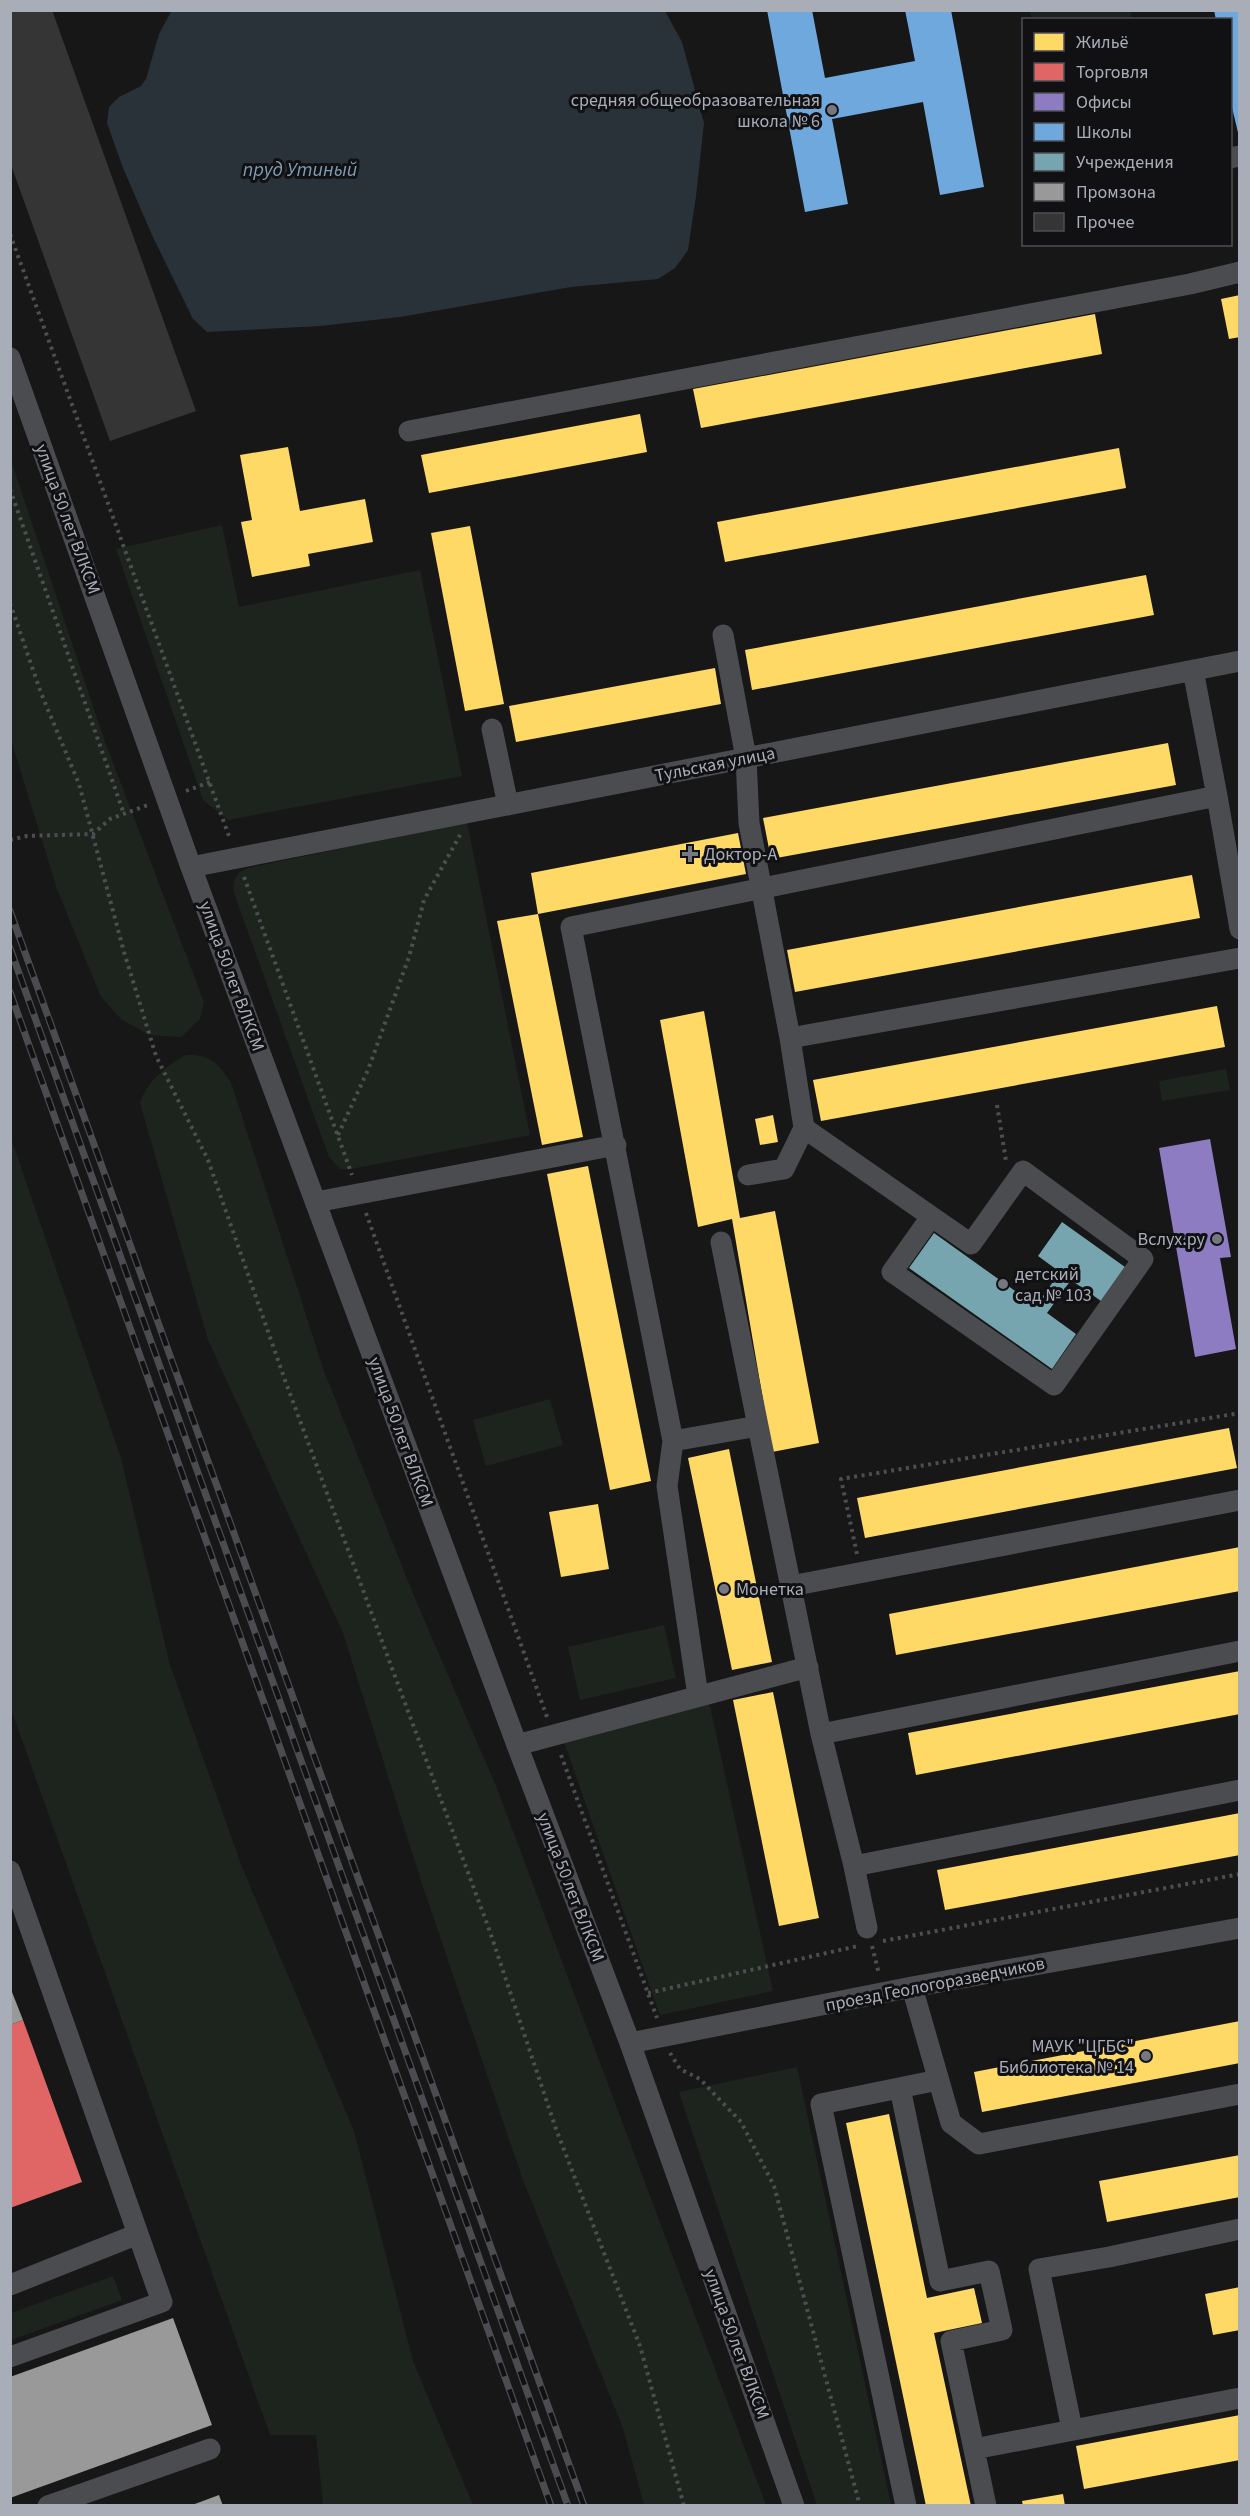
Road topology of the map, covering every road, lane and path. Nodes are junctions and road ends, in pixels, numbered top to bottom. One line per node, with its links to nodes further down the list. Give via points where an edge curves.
1 (10, 234): 18 (path)
2 (1239, 272): 4 (street)
3 (10, 358): 19 (street, улица 50 лет ВЛКСМ)
4 (409, 431)
5 (10, 489): 14 (path)
6 (10, 603): 16 (path, via 41,693 79,784)
7 (723, 635): 11 (street)
8 (1239, 661): 9 (street, Тульская улица)
9 (1193, 670): 11 (street, Тульская улица); 12 (street)
10 (492, 729): 13 (street)
11 (746, 758): 13 (street, Тульская улица); 20 (street, via 749,823)
12 (1217, 796): 20 (street); 21 (street)
13 (508, 805): 18 (street, Тульская улица)
14 (124, 814)
15 (467, 832): 26 (path, via 459,835 424,900 410,957 368,1070)
16 (93, 834): 17 (path); 69 (path, via 156,1056 208,1160 286,1383 489,1929 556,2129 640,2346)
17 (10, 840)
18 (237, 858): 19 (street, Тульская улица); 26 (path)
19 (192, 867): 31 (street, улица 50 лет ВЛКСМ)
20 (762, 888): 23 (street); 27 (street, via 571,927)
21 (1239, 929)
22 (1239, 958): 23 (street)
23 (790, 1038): 25 (street)
24 (997, 1105): 29 (path)
25 (804, 1128): 28 (street, via 784,1169); 32 (street)
26 (338, 1136): 30 (path)
27 (616, 1145): 30 (street); 36 (street)
28 (748, 1175)
29 (1011, 1188): 32 (street, via 971,1244); 32 (street, via 1023,1171 1143,1259 1054,1385 892,1272)
30 (359, 1194): 31 (street); 44 (path)
31 (316, 1202): 45 (street, улица 50 лет ВЛКСМ)
32 (931, 1217)
33 (721, 1242): 35 (street)
34 (1239, 1413): 38 (path, via 841,1479)
35 (758, 1426): 36 (street); 39 (street)
36 (673, 1441): 42 (street, via 667,1486)
37 (1239, 1500): 38 (street)
38 (861, 1572): 39 (street)
39 (791, 1586): 41 (street)
40 (1239, 1651): 43 (street)
41 (808, 1667): 42 (street); 43 (street)
42 (698, 1696): 44 (street)
43 (821, 1734): 47 (street)
44 (554, 1735): 45 (street); 54 (path)
45 (517, 1745): 56 (street, улица 50 лет ВЛКСМ)
46 (1239, 1790): 47 (street)
47 (854, 1866): 51 (street)
48 (10, 1871): 61 (street)
49 (1239, 1874): 51 (path)
50 (1239, 1928): 52 (street, проезд Геологоразведчиков)
51 (869, 1936): 53 (path); 54 (path)
52 (912, 1987): 53 (street, проезд Геологоразведчиков); 57 (street)
53 (884, 1992): 55 (street, проезд Геологоразведчиков)
54 (648, 1993): 55 (path)
55 (663, 2037): 56 (street, проезд Геологоразведчиков); 71 (path, via 680,2069 700,2079 741,2122 774,2186)
56 (630, 2043): 70 (street, улица 50 лет ВЛКСМ)
57 (938, 2080): 58 (street); 59 (street, via 951,2123 979,2144)
58 (900, 2088): 67 (street, via 940,2281 989,2271 1002,2330 951,2341); 72 (street, via 821,2104)
59 (1239, 2094)
60 (1239, 2229): 65 (street, via 1039,2269)
61 (138, 2234): 62 (street); 63 (street, via 162,2302)
62 (10, 2285)
63 (10, 2357)
64 (1239, 2398): 65 (street)
65 (1072, 2429): 67 (street)
66 (210, 2449): 68 (street)
67 (974, 2449): 73 (street)
68 (48, 2505)
69 (684, 2505)
70 (794, 2505)
71 (860, 2505)
72 (906, 2505)
73 (986, 2505)

